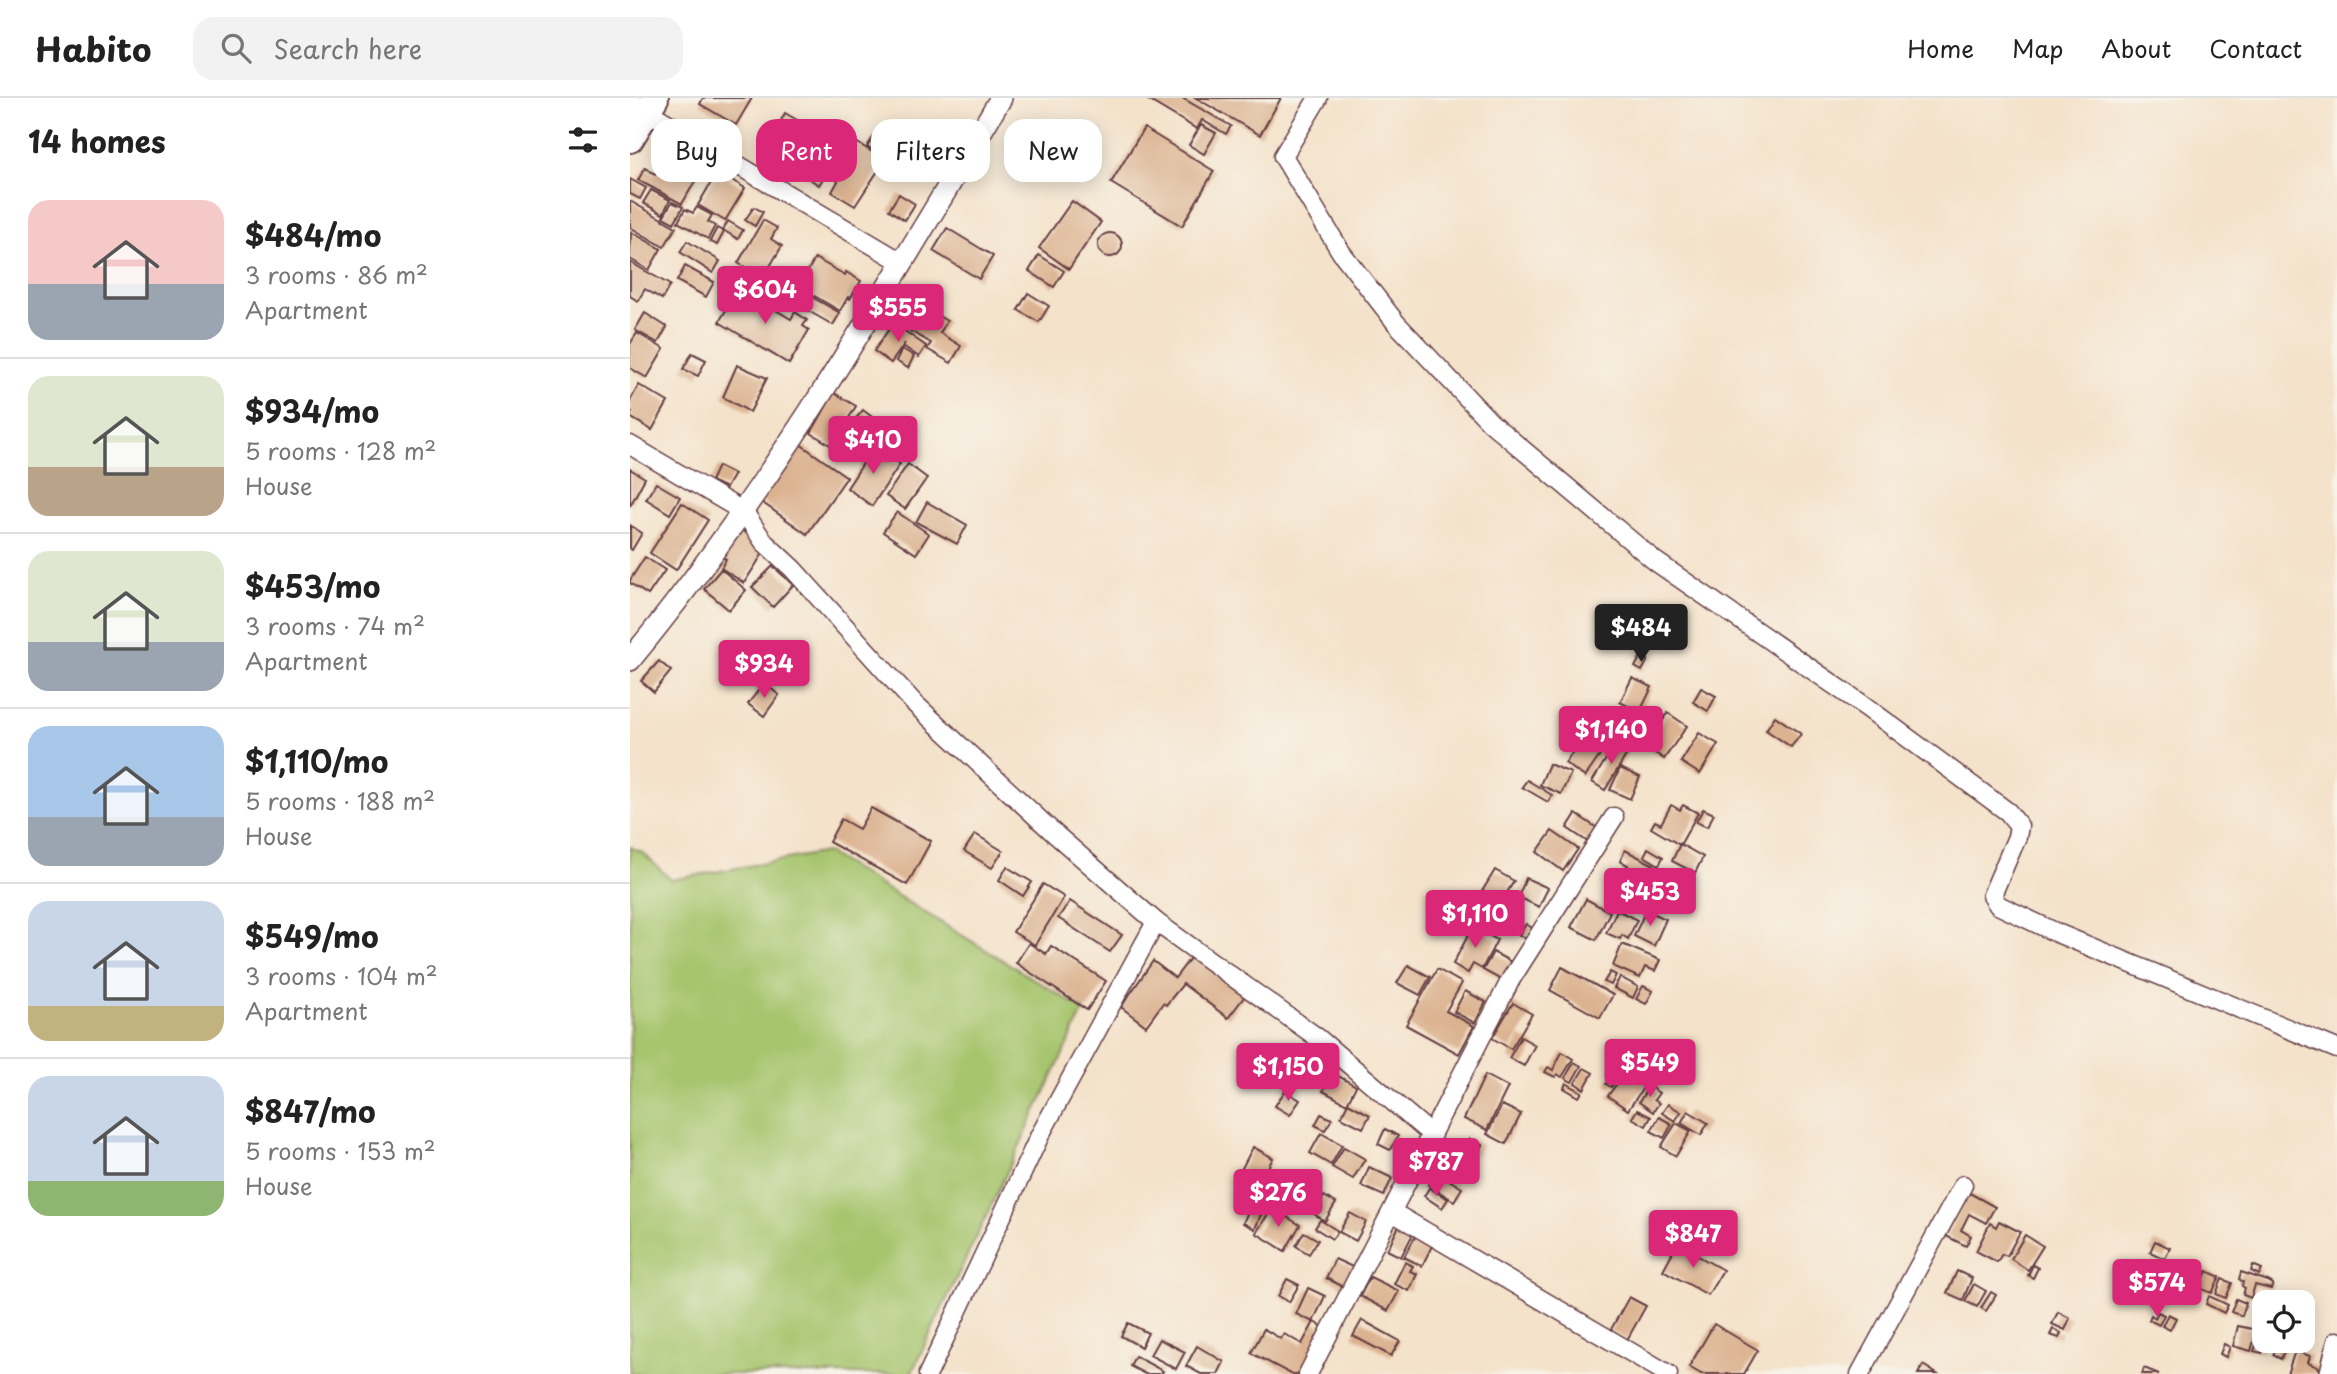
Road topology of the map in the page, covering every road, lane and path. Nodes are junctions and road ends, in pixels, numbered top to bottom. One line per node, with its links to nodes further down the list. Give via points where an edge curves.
1 (1001, 98): 5 (street)
2 (1318, 98): 11 (street, via 1283,156 1341,252 1396,323 1491,423 1655,561 2008,812 2019,826 1992,895 1998,905)
3 (644, 103): 4 (main road); 5 (street)
4 (630, 139)
5 (903, 263): 7 (street)
6 (630, 444): 7 (street)
7 (744, 512): 8 (street); 10 (street, via 764,542 914,703)
8 (630, 660)
9 (1614, 817): 12 (street, via 1511,979)
10 (1156, 922): 12 (street, via 1318,1038); 16 (street, via 1040,1135)
11 (2337, 1049)
12 (1432, 1135): 14 (street)
13 (1963, 1185): 19 (street)
14 (1392, 1212): 17 (street); 18 (street)
15 (2337, 1341): 20 (street)
16 (928, 1374)
17 (1308, 1374)
18 (1668, 1374)
19 (1860, 1374)
20 (2329, 1374)

